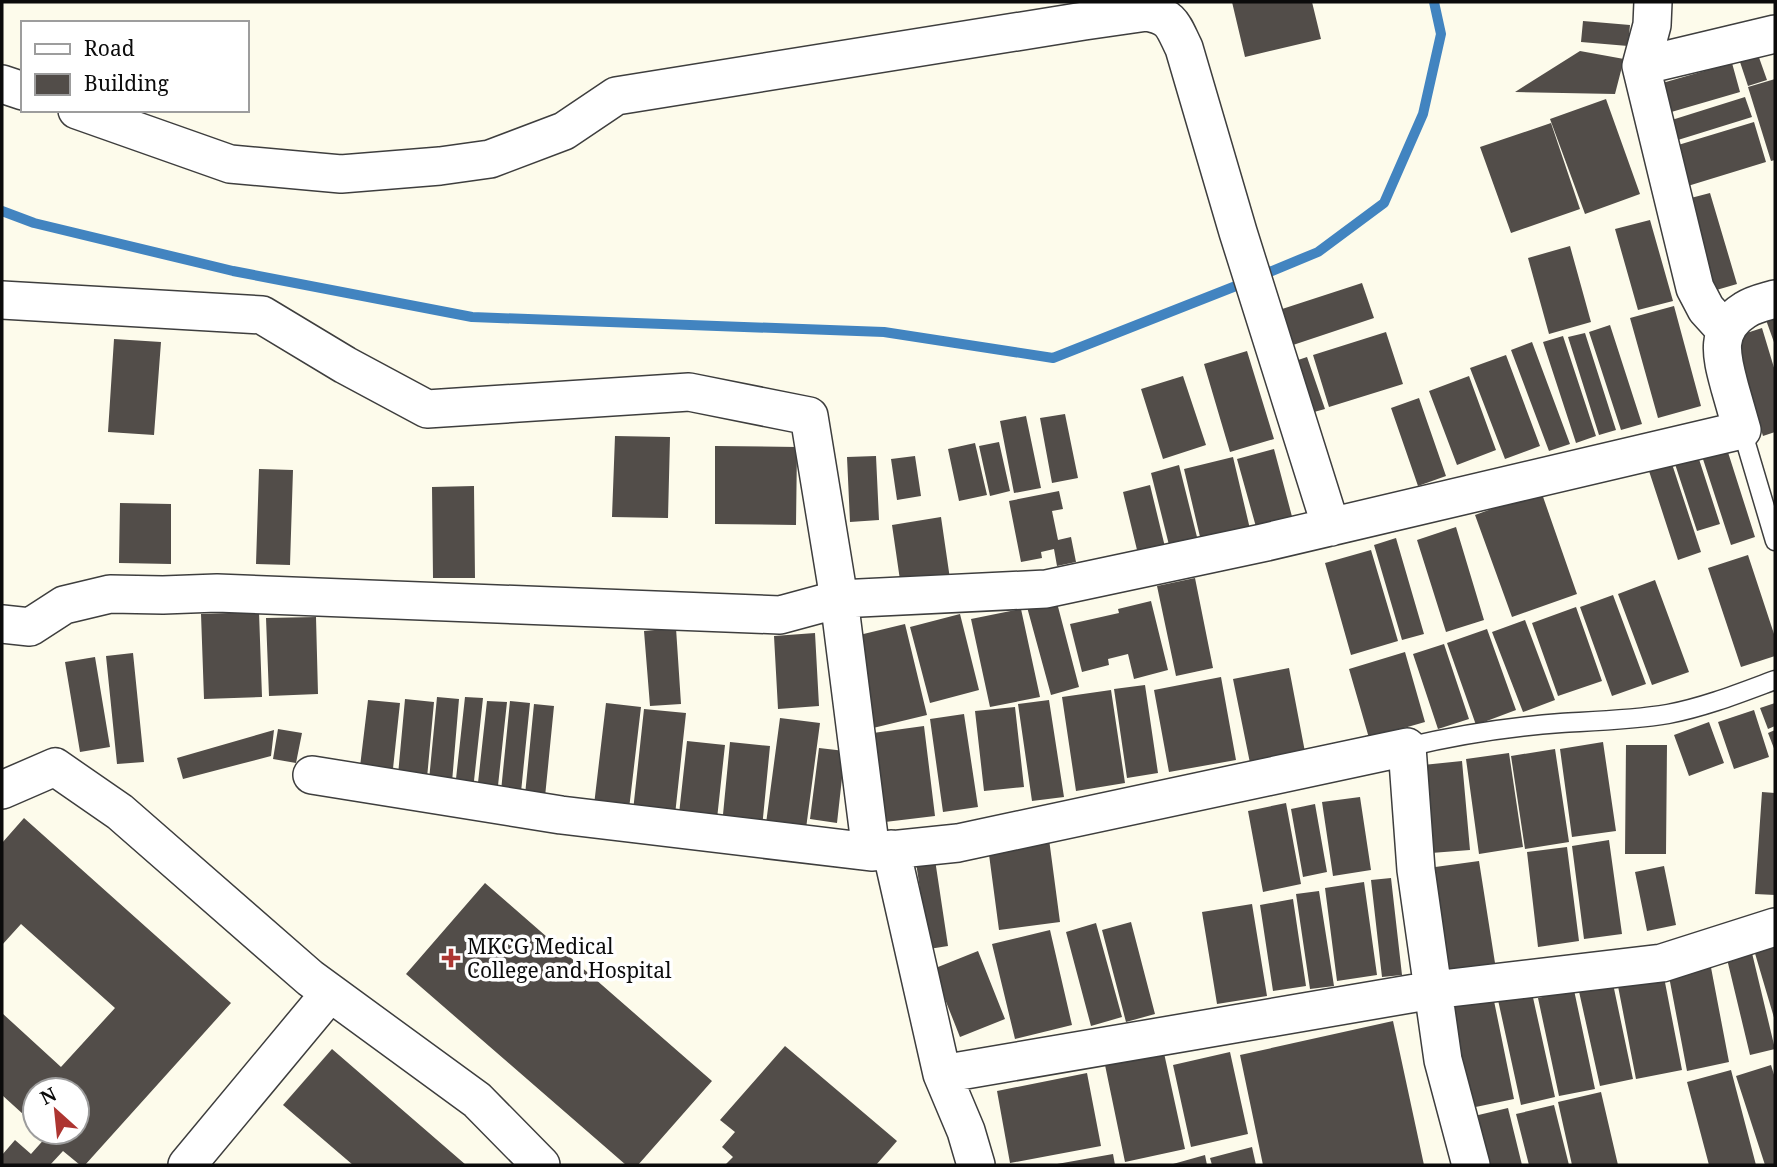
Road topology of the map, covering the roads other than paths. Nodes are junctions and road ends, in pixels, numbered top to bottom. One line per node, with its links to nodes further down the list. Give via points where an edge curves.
1 (1653, 2): 4 (street)
2 (1083, 11): 7 (street, via 616,96 564,131 490,159 440,166 341,174 230,164); 12 (street, via 1147,12 1166,17 1173,25 1184,48)
3 (1775, 34): 4 (street)
4 (1641, 66): 10 (street, via 1695,288)
5 (2, 84): 6 (street)
6 (21, 90)
7 (83, 112)
8 (1775, 299): 10 (street, via 1745,309)
9 (2, 300): 14 (street, via 262,315 427,409 689,392 808,416)
10 (1725, 334): 11 (street, via 1723,360)
11 (1742, 430): 12 (street); 13 (lane)
12 (1331, 527): 14 (street, via 1045,589)
13 (1775, 541)
14 (839, 599): 15 (street, via 780,615 217,593 110,594 64,605 30,627); 20 (street)
15 (2, 624)
16 (1775, 680): 17 (lane, via 1665,715 1480,732)
17 (1407, 747): 20 (street, via 958,843); 22 (street, via 1416,870)
18 (312, 775): 20 (street, via 561,815)
19 (2, 790): 23 (street, via 54,767 120,812)
20 (881, 851): 24 (street)
21 (1775, 928): 22 (street, via 1662,963)
22 (1433, 990): 24 (street); 28 (street, via 1443,1060)
23 (330, 993): 25 (street); 26 (street, via 477,1100)
24 (942, 1074): 27 (street)
25 (187, 1165)
26 (541, 1165)
27 (976, 1165)
28 (1471, 1165)

